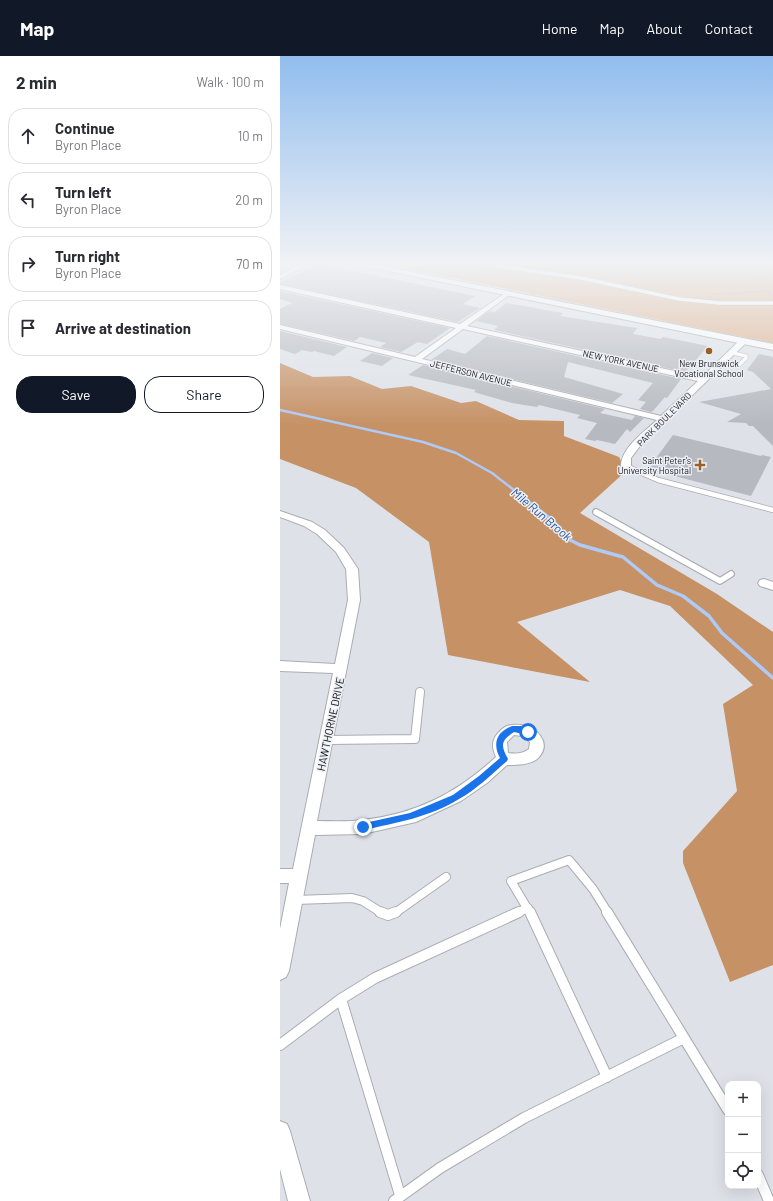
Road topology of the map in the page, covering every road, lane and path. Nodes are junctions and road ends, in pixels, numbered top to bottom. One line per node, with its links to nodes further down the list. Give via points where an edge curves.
1 (420, 317): 5 (street, NEW YORK AVENUE)
2 (475, 317): 5 (street)
3 (625, 317): 6 (street)
4 (280, 327): 9 (street, JEFFERSON AVENUE)
5 (462, 327): 9 (street); 11 (street, NEW YORK AVENUE)
6 (744, 341): 7 (street); 8 (street, PARK BOULEVARD)
7 (773, 347)
8 (733, 353): 10 (street, PARK BOULEVARD); 10 (lane, via 746,358 738,366)
9 (416, 360): 12 (street, JEFFERSON AVENUE)
10 (722, 363): 11 (street, PARK BOULEVARD)
11 (704, 380): 12 (street, PARK BOULEVARD)
12 (662, 419): 13 (street, PARK BOULEVARD, via 626,458)
13 (626, 466): 14 (lane, via 658,480)
14 (773, 510)
15 (596, 512): 17 (lane, via 720,581)
16 (280, 514): 19 (street, HAWTHORNE DRIVE, via 308,524 321,532 340,550 352,569 354,600)
17 (731, 574)
18 (280, 666): 19 (street)
19 (341, 669): 21 (street, HAWTHORNE DRIVE)
20 (420, 692): 21 (lane, via 414,739)
21 (326, 740): 23 (street, HAWTHORNE DRIVE)
22 (504, 759): 23 (street, via 482,779 456,797 411,817 363,827)
23 (308, 828): 25 (street, HAWTHORNE DRIVE)
24 (280, 876): 25 (street)
25 (299, 876): 27 (street, HAWTHORNE DRIVE)
26 (446, 877): 27 (lane, via 394,914 388,915 356,899)
27 (294, 900): 29 (street, HAWTHORNE DRIVE)
28 (528, 908): 30 (lane, via 375,978); 31 (lane, via 511,881 569,860 593,889); 33 (lane)
29 (280, 971)
30 (342, 999): 32 (lane); 37 (lane)
31 (684, 1038): 33 (lane); 34 (lane)
32 (280, 1045)
33 (607, 1077): 37 (lane, via 524,1118 440,1168)
34 (725, 1105)
35 (280, 1131): 38 (street)
36 (761, 1182): 39 (lane)
37 (397, 1198)
38 (299, 1201)
39 (769, 1201)

